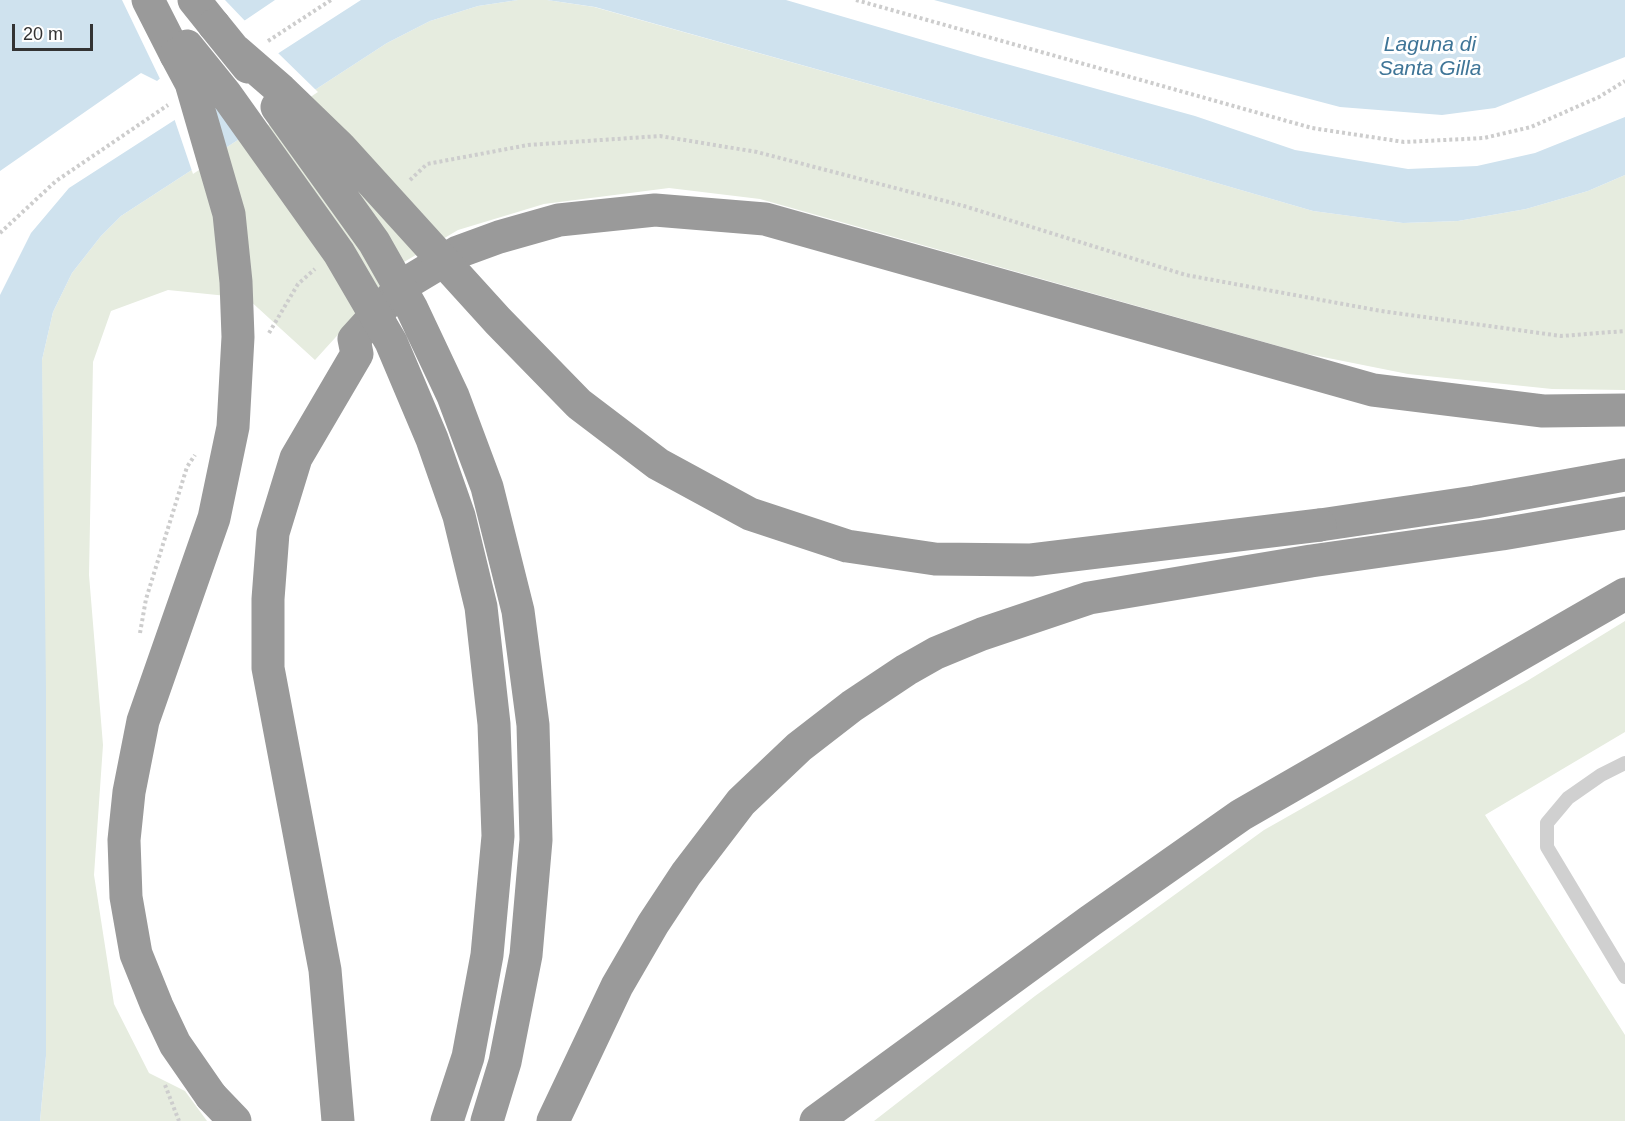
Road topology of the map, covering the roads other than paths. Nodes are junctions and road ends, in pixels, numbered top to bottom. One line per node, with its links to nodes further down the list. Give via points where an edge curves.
1 (149, 0): 10 (highway, bridge, via 191,83 229,214 238,337 233,427 214,518 143,721 124,840 126,897 136,954 175,1044 211,1096); 12 (highway, bridge, via 225,93 339,253 391,342 459,516 481,607 494,724 498,836 487,955 468,1057)
2 (194, 0): 3 (highway, bridge)
3 (248, 48): 5 (highway, bridge, via 281,90 340,147 579,404 658,464 750,514 847,546 935,559 1031,560 1320,525); 13 (highway, bridge, via 374,242 412,309 453,396 488,487 518,611 533,725 536,840 526,955 505,1062)
4 (1625, 410): 11 (highway, via 1544,411 1373,390 765,219 655,210 559,220 458,252 403,285 354,339 357,354 296,458 273,533 268,668 325,970)
5 (1625, 475)
6 (1625, 513): 14 (highway, via 1089,598 982,634 906,670 852,705 799,747 741,802 653,924 617,986)
7 (1625, 594): 15 (highway, via 1241,815)
8 (1625, 763): 9 (lane, via 1568,798 1547,823 1547,847)
9 (1625, 977)
10 (235, 1121)
11 (338, 1121)
12 (447, 1121)
13 (487, 1121)
14 (553, 1121)
15 (816, 1121)

